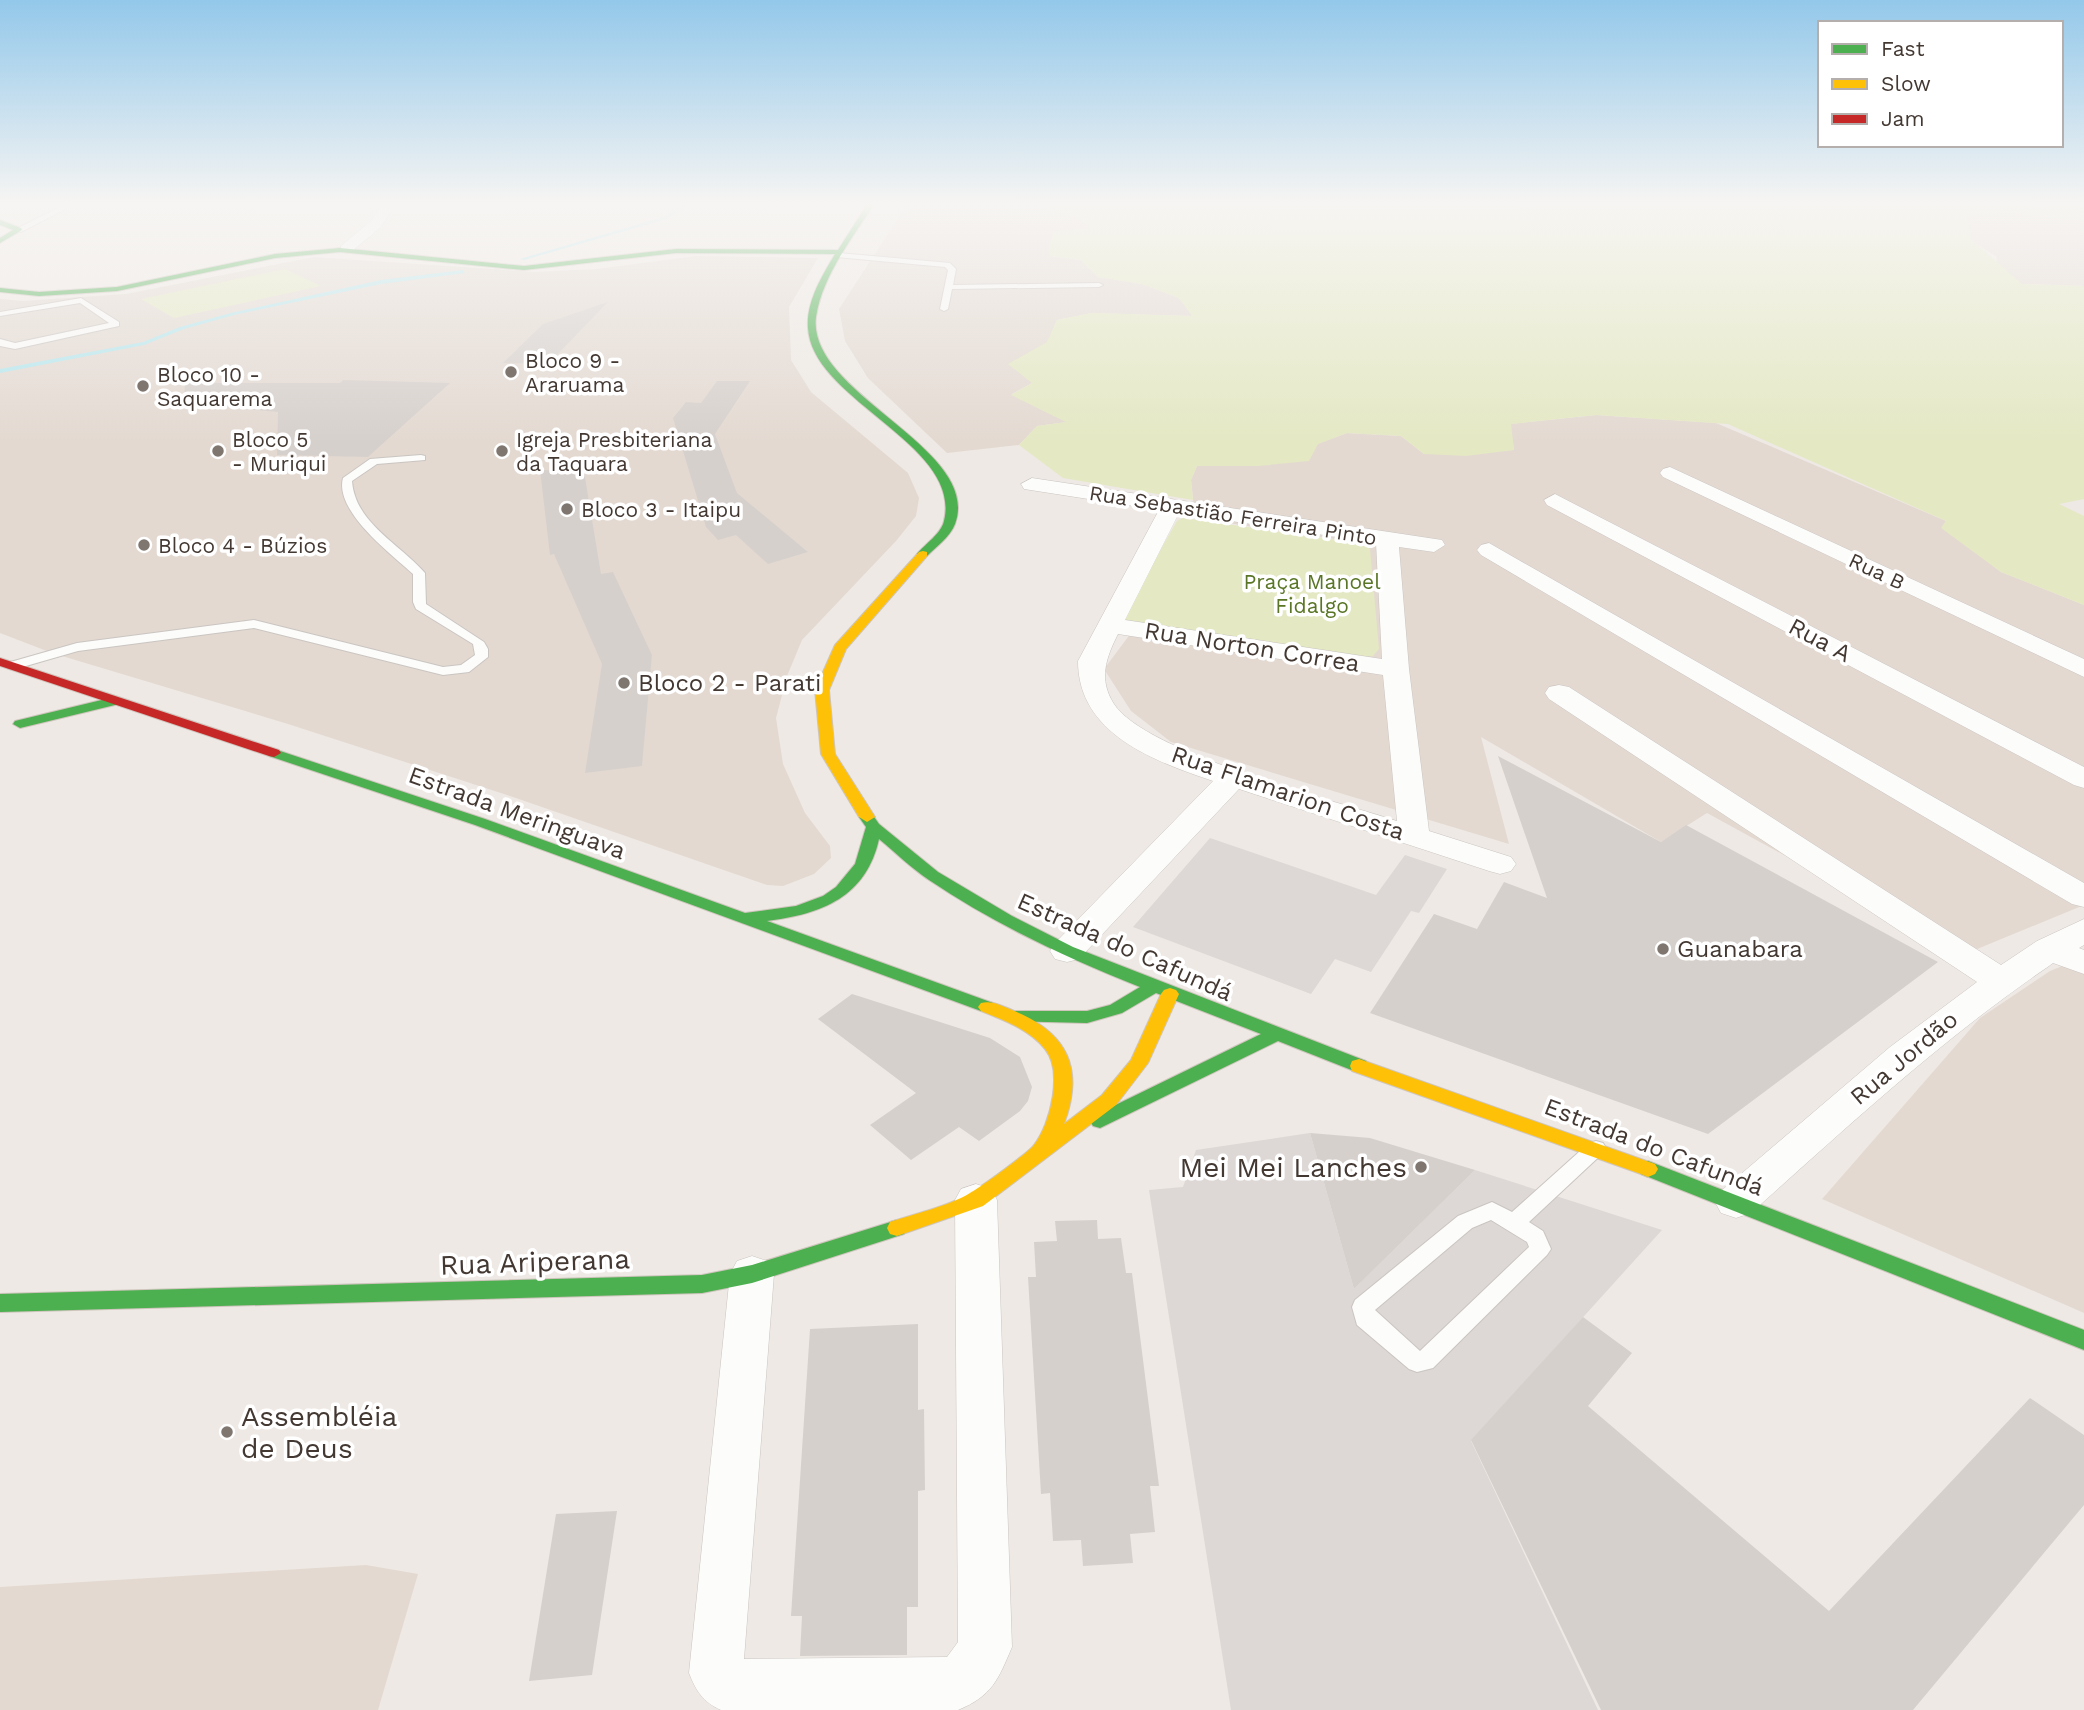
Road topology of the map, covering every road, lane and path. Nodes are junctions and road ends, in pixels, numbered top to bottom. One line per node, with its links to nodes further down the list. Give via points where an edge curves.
1 (145, 283): 6 (street)
2 (825, 283): 28 (street, Estrada do Cafundá, via 813,310 812,332 829,368 943,473 955,498 950,524 840,648 822,690 828,754)
3 (950, 283): 5 (lane)
4 (1099, 285): 5 (lane)
5 (949, 287): 8 (lane)
6 (8, 292): 7 (lane)
7 (31, 308): 9 (lane); 10 (lane, via 81,300 116,324 15,346)
8 (944, 309)
9 (0, 314)
10 (0, 342)
11 (421, 458): 20 (lane, via 366,464 346,480 345,491 353,508 419,573 423,583 420,606 478,642 481,657 464,669 443,671 254,624 77,647)
12 (1670, 473): 22 (street, Rua B)
13 (1032, 484): 15 (street, Rua Sebastião Ferreira Pinto)
14 (1555, 500): 27 (street, Rua A)
15 (1172, 506): 16 (street, Rua Sebastião Ferreira Pinto); 19 (street, Rua Flamarion Costa)
16 (1387, 538): 17 (street, Rua Sebastião Ferreira Pinto); 21 (street)
17 (1434, 545)
18 (1489, 550): 31 (street)
19 (1108, 625): 21 (street, Rua Norton Correa); 26 (street, Rua Flamarion Costa, via 1091,661 1090,682 1102,708 1123,729 1157,748)
20 (6, 664): 23 (street, Estrada Meringuava)
21 (1396, 669): 29 (street)
22 (2084, 669)
23 (62, 683): 25 (street, Estrada Meringuava); 25 (street, via 50,701 15,727)
24 (1559, 693): 37 (street)
25 (117, 701): 32 (street, Estrada Meringuava, via 480,822)
26 (1233, 778): 29 (street, Rua Flamarion Costa); 35 (street)
27 (2084, 779)
28 (874, 827): 32 (street, via 863,866 842,890 813,908 782,916); 35 (street, Estrada do Cafundá, via 932,875)
29 (1414, 836): 30 (street, Rua Flamarion Costa)
30 (1500, 864)
31 (2084, 897)
32 (735, 917): 40 (street, Estrada Meringuava)
33 (2084, 930): 34 (street, Rua Jordão)
34 (2049, 949): 36 (street); 37 (street, Rua Jordão)
35 (1067, 951): 38 (street, Estrada do Cafundá)
36 (2084, 964)
37 (2001, 982): 45 (street, Rua Jordão, via 1966,1006)
38 (1153, 987): 39 (street, Estrada do Cafundá); 40 (street, Estrada Meringuava, via 1116,1009 1087,1017)
39 (1170, 995): 41 (street, Estrada do Cafundá); 43 (street, Rua Ariperana, via 1139,1063 1109,1100)
40 (1016, 1017): 43 (street, Estrada Meringuava, via 1046,1035 1059,1056 1066,1082 1060,1115)
41 (1275, 1035): 42 (street, Estrada do Cafundá); 43 (street, Rua Ariperana)
42 (1595, 1148): 45 (street, Estrada do Cafundá); 46 (lane)
43 (1041, 1150): 44 (street, Rua Ariperana)
44 (976, 1200): 47 (street, Rua Ariperana); 50 (street, via 985,1647)
45 (1736, 1202): 49 (street, Estrada do Cafundá)
46 (1514, 1223): 46 (lane, via 1492,1210 1465,1222 1363,1307 1365,1318 1417,1362 1425,1362 1540,1249 1536,1237)
47 (752, 1274): 48 (street, Rua Ariperana, via 702,1284); 50 (street, via 716,1673 729,1686)
48 (0, 1303)
49 (2084, 1340)
50 (953, 1697)

